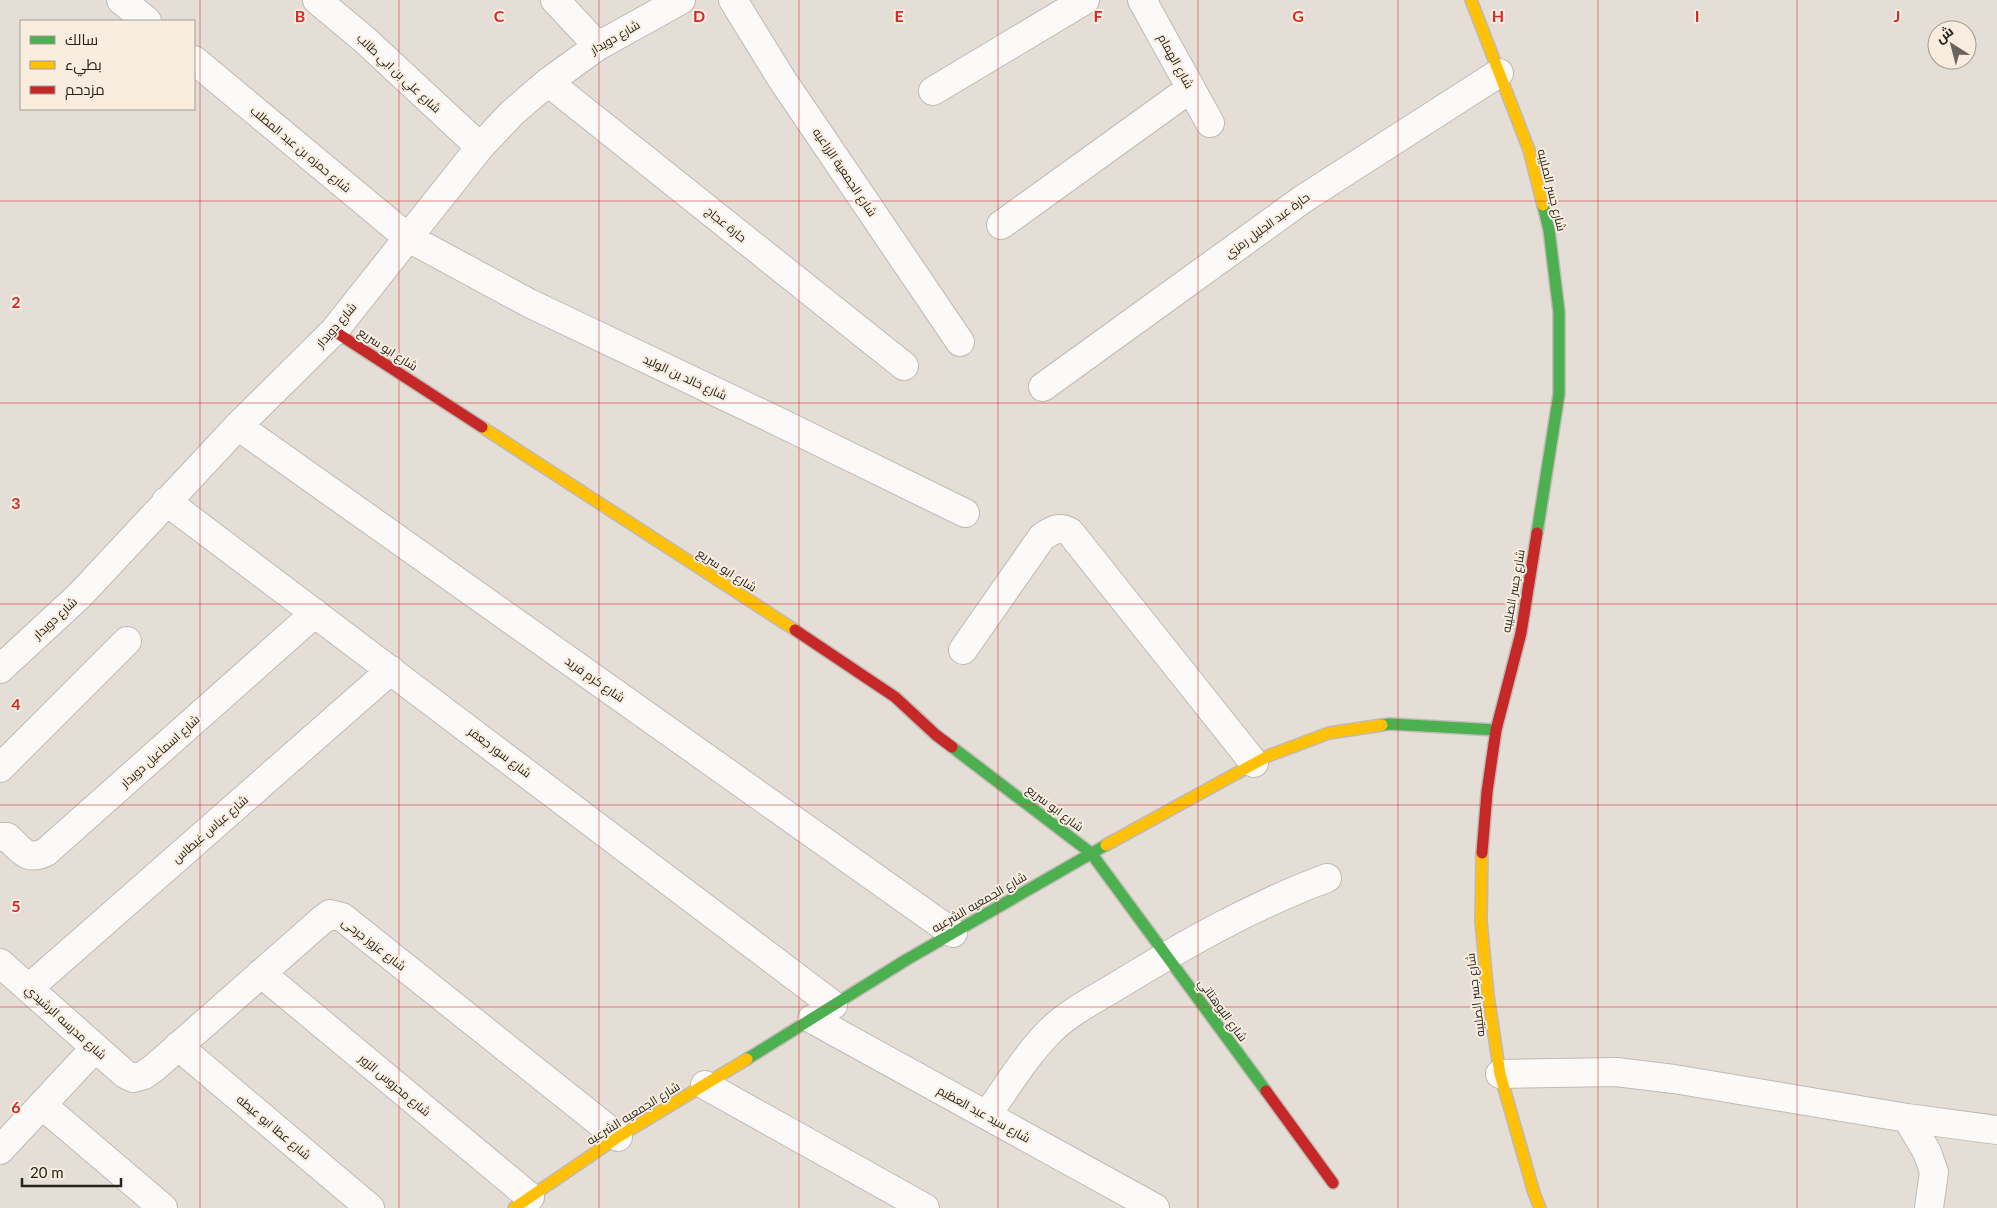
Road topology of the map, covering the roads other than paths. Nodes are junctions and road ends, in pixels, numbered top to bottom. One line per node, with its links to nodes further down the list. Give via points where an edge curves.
1 (121, 0): 9 (street)
2 (317, 0): 17 (street, شارع علي بن ابي طالب)
3 (556, 0): 10 (street)
4 (681, 0): 10 (street, شارع دويدار)
5 (733, 0): 21 (street, شارع الجمعية الزراعيه, via 781,78)
6 (1085, 0): 15 (street)
7 (1142, 0): 14 (street, شارع الهمام)
8 (1471, 0): 12 (street, شارع جسر الصليبه)
9 (146, 20)
10 (598, 46): 13 (street, شارع دويدار)
11 (195, 61): 19 (street, شارع حمزه بن عبد المطلب)
12 (1499, 73): 23 (street, حارة عبد الجليل رمزي, via 1303,199); 32 (street, شارع جسر الصليبه, via 1529,150 1549,230 1559,321 1558,394 1530,583)
13 (548, 82): 17 (street, شارع دويدار); 22 (street, حارة عجاج)
14 (1191, 88): 16 (street, شارع الهمام); 18 (street)
15 (933, 91)
16 (1210, 123)
17 (480, 147): 19 (street, شارع دويدار)
18 (1001, 225)
19 (408, 237): 20 (street, شارع دويدار); 26 (street, شارع خالد بن الوليد, via 529,303)
20 (334, 331): 24 (street, شارع دويدار); 36 (street, شارع ابو سريع, via 867,677 936,735)
21 (960, 342)
22 (904, 366)
23 (1043, 387)
24 (238, 426): 25 (street, شارع دويدار); 38 (street, شارع كرم فريد)
25 (166, 501): 27 (street, شارع سور جعفر); 30 (street, شارع دويدار, via 80,595)
26 (965, 513)
27 (315, 614): 31 (street, شارع سور جعفر); 35 (street, شارع اسماعيل دويدار, via 46,852 38,856 27,855 7,836)
28 (127, 641): 34 (street)
29 (963, 650): 33 (street, via 1042,537 1062,528 1070,532)
30 (0, 669)
31 (391, 670): 42 (street, شارع عباس غيطاس); 43 (street, شارع سور جعفر)
32 (1496, 730): 33 (street, شارع الجمعيه الشرعيه, via 1390,724 1329,733); 46 (street, شارع جسر الصليبه, via 1485,819 1481,921)
33 (1254, 763): 36 (street, شارع الجمعيه الشرعيه)
34 (0, 768)
35 (0, 837)
36 (1091, 852): 38 (street, شارع الجمعيه الشرعيه); 39 (street, شارع البوهتاتي)
37 (1327, 878): 39 (street, via 1273,899)
38 (953, 933): 43 (street, شارع الجمعيه الشرعيه)
39 (1166, 955): 50 (street, via 1067,1016 1051,1030); 55 (street, شارع البوهتاتي)
40 (0, 963): 42 (street, شارع مدرسه الرشيدي)
41 (262, 973): 44 (street, شارع عزوز جرحى); 53 (street, شارع عزوز جرحى, via 330,914 342,918); 57 (street, شارع محروس الزور)
42 (29, 988): 45 (street, شارع مدرسه الرشيدي)
43 (823, 1012): 48 (street, شارع الجمعيه الشرعيه); 50 (street, شارع سيد عبد العظيم)
44 (178, 1046): 47 (street, شارع عزوز جرحى, via 144,1075); 59 (street, شارع عطا ابو عيطه)
45 (95, 1048): 47 (street, شارع مدرسه الرشيدي); 49 (street)
46 (1500, 1074): 51 (street, via 1616,1072 1674,1078); 56 (street, شارع جسر الصليبه)
47 (133, 1078)
48 (705, 1085): 53 (street, شارع الجمعيه الشرعيه); 60 (street)
49 (42, 1105): 54 (street); 58 (street)
50 (987, 1115): 61 (street, شارع سيد عبد العظيم)
51 (1906, 1118): 52 (street); 64 (street, via 1927,1152 1934,1172)
52 (1997, 1130)
53 (618, 1137): 57 (street, شارع الجمعيه الشرعيه)
54 (0, 1150)
55 (1333, 1183)
56 (1534, 1193): 62 (street, شارع جسر الصليبه); 63 (street, شارع جسر الصليبه)
57 (521, 1205)
58 (163, 1208)
59 (370, 1208)
60 (924, 1208)
61 (1155, 1208)
62 (1532, 1208)
63 (1540, 1208)
64 (1929, 1208)

